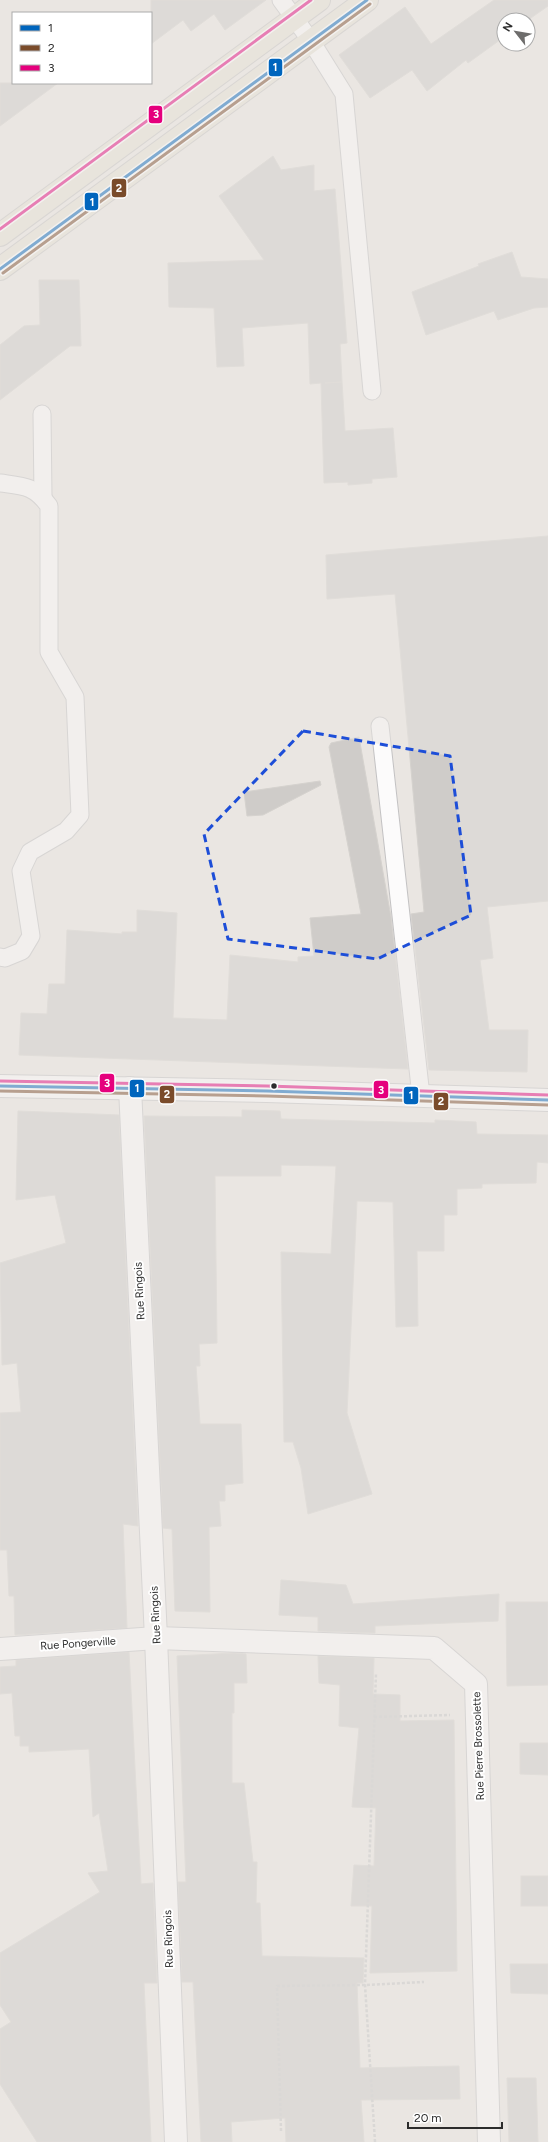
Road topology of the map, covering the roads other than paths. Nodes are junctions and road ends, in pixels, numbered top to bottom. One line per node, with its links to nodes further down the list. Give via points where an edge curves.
1 (281, 0): 4 (lane)
2 (319, 0): 4 (main road)
3 (367, 0): 5 (main road)
4 (295, 18): 5 (lane); 6 (main road)
5 (311, 41): 7 (main road); 8 (lane, via 344,94)
6 (0, 235)
7 (0, 269)
8 (372, 391)
9 (42, 414): 11 (lane)
10 (0, 483): 11 (lane, via 30,487)
11 (43, 497): 13 (lane, via 49,506 49,652 74,697 80,815 66,831 30,852 21,871 31,936 22,950 5,958)
12 (380, 726): 16 (lane)
13 (0, 957)
14 (0, 1086): 15 (street)
15 (130, 1088): 16 (street); 18 (street, Rue Ringois)
16 (421, 1096): 17 (street)
17 (548, 1100)
18 (156, 1638): 19 (street, Rue Pongerville); 20 (street, Rue Ringois); 21 (street, Rue Pierre Brossolette, via 434,1648 476,1684)
19 (0, 1649)
20 (176, 2142)
21 (489, 2142)

